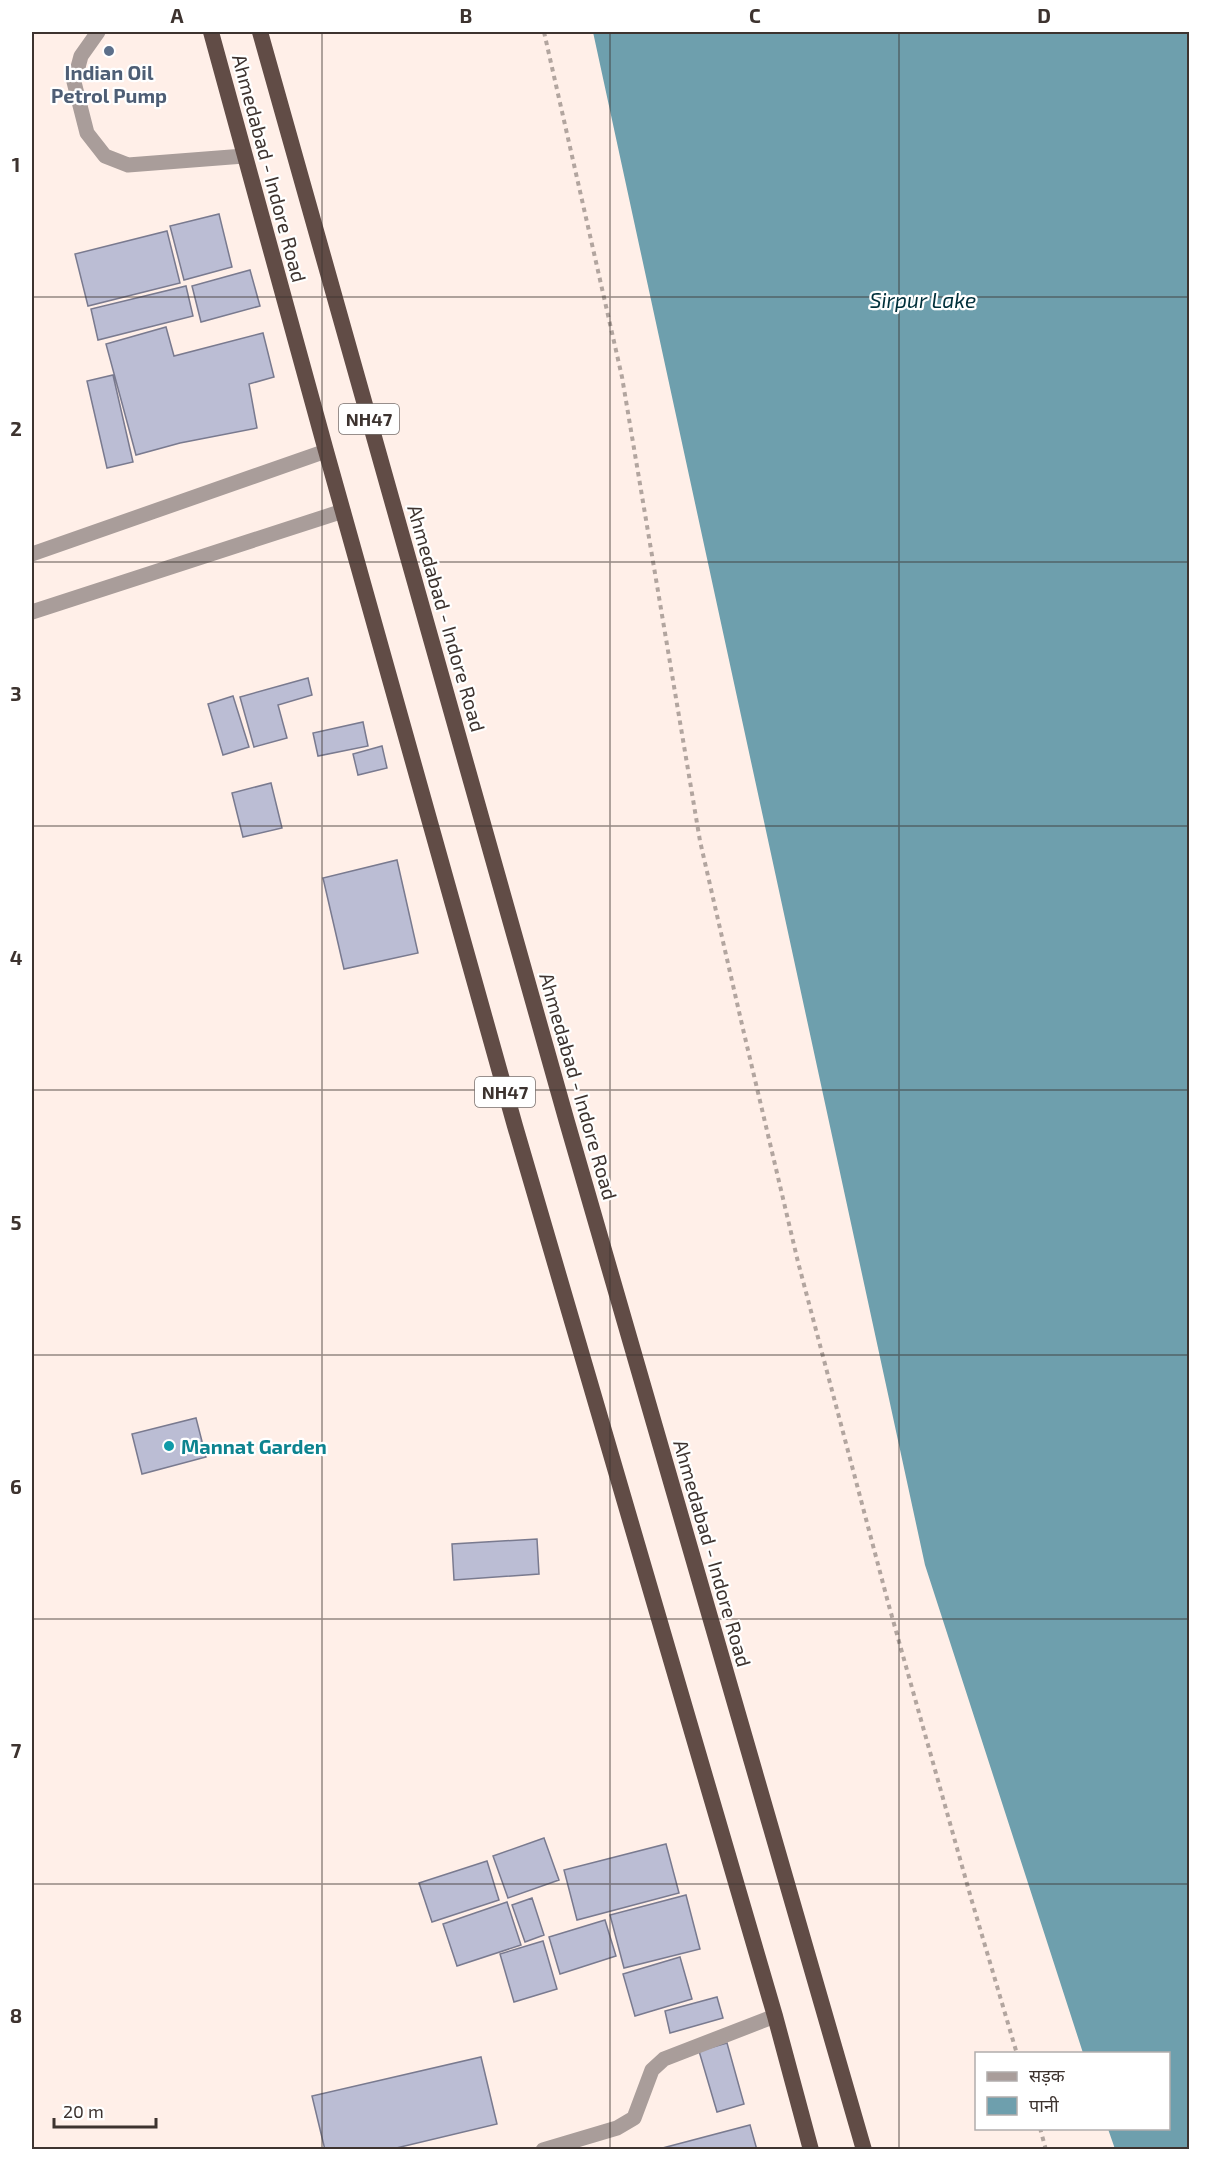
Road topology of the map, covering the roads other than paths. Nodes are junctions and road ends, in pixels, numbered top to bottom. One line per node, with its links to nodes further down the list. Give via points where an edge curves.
1 (98, 32): 4 (street, via 81,56 74,82 87,133 105,156 128,165)
2 (211, 32): 4 (highway, Ahmedabad - Indore Road / NH47)
3 (260, 32): 12 (highway, Ahmedabad - Indore Road / NH47, via 567,1122)
4 (244, 156): 5 (highway, Ahmedabad - Indore Road / NH47)
5 (326, 451): 6 (highway, Ahmedabad - Indore Road / NH47); 7 (street)
6 (343, 511): 8 (street); 9 (highway, Ahmedabad - Indore Road / NH47, via 514,1126)
7 (32, 554)
8 (32, 612)
9 (775, 2016): 10 (street, via 664,2059 652,2070 634,2118 617,2128); 11 (highway, Ahmedabad - Indore Road / NH47)
10 (543, 2150)
11 (811, 2150)
12 (864, 2150)

